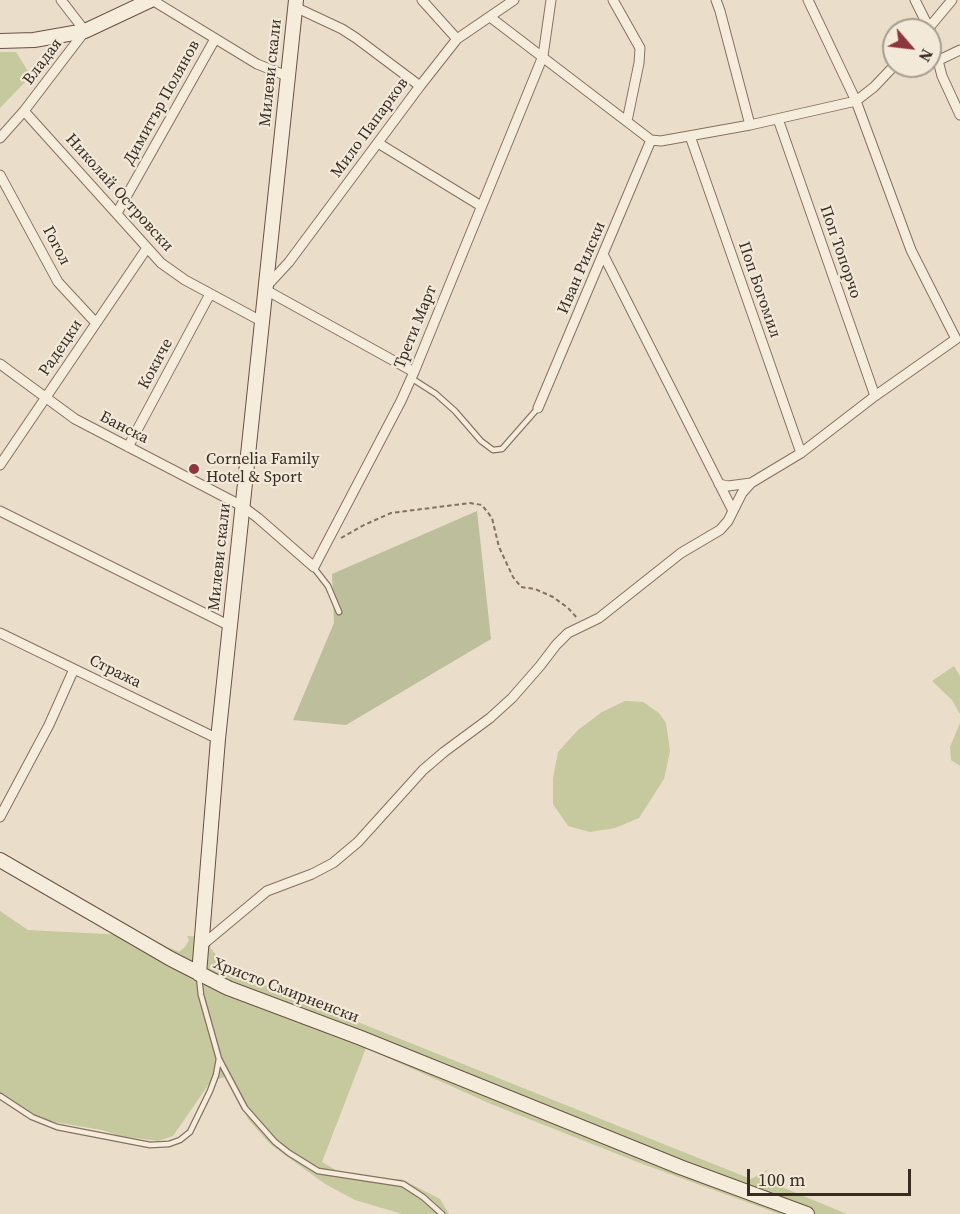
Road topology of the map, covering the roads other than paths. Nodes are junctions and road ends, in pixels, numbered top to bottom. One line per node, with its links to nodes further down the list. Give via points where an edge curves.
1 (61, 0): 15 (street)
2 (152, 0): 15 (street); 16 (street)
3 (422, 0): 17 (street)
4 (551, 0): 20 (street, Трети Март)
5 (614, 0): 30 (street, via 640,48)
6 (716, 0): 31 (street)
7 (808, 0): 26 (street)
8 (915, 0): 13 (street)
9 (952, 0): 14 (street)
10 (512, 1): 12 (street, Мило Папарков)
11 (296, 3): 23 (street, Милеви скали); 25 (street, via 349,33)
12 (490, 17): 17 (street, Мило Папарков); 20 (street)
13 (923, 18)
14 (938, 18)
15 (86, 31): 18 (street); 27 (street, Владая)
16 (215, 39): 23 (street, via 257,64); 38 (street, Димитър Полянов)
17 (457, 39): 25 (street, Мило Папарков)
18 (0, 41)
19 (960, 50): 21 (street)
20 (543, 56): 30 (street); 37 (street, Трети Март)
21 (942, 59)
22 (942, 73): 28 (street)
23 (287, 76): 41 (street, Милеви скали)
24 (883, 78): 26 (street)
25 (420, 86): 35 (street, Мило Папарков)
26 (856, 101): 29 (street); 45 (street, via 911,250)
27 (24, 111): 33 (street, Владая); 38 (street, Николай Островски)
28 (960, 115)
29 (778, 119): 31 (street); 48 (street, Поп Топорчо)
30 (627, 121): 34 (street)
31 (750, 125): 32 (street)
32 (690, 136): 34 (street); 52 (street, Поп Богомил)
33 (0, 138)
34 (651, 140): 40 (street, Иван Рилски)
35 (378, 143): 37 (street); 41 (street, Мило Папарков, via 290,262)
36 (0, 175): 44 (street, Гогол, via 58,282)
37 (481, 206): 47 (street, Трети Март)
38 (117, 213): 39 (street, Николай Островски)
39 (147, 248): 42 (street, Николай Островски, via 173,272); 44 (street, Радецки)
40 (604, 256): 50 (street, Иван Рилски); 55 (street)
41 (264, 289): 43 (street, Милеви скали); 47 (street)
42 (210, 294): 43 (street, Николай Островски); 51 (street, Кокиче)
43 (261, 321): 56 (street, Милеви скали)
44 (96, 323): 49 (street, Радецки)
45 (958, 341): 48 (street)
46 (0, 364): 49 (street, Банска)
47 (413, 375): 50 (lane, via 493,450 502,449); 59 (street, Трети Март)
48 (875, 396): 52 (street)
49 (45, 398): 51 (street, Банска); 53 (street, Радецки)
50 (538, 408)
51 (128, 447): 56 (street, Банска)
52 (801, 453): 54 (street)
53 (0, 465)
54 (751, 483): 55 (street); 57 (street)
55 (719, 484): 57 (street)
56 (242, 506): 59 (street); 61 (street, Милеви скали)
57 (733, 511): 67 (street, via 720,530 681,553 599,618 568,633 519,690 423,770 358,842 333,863 267,891)
58 (0, 512): 61 (street)
59 (314, 567): 60 (lane, via 328,586)
60 (339, 612)
61 (230, 626): 64 (street, Милеви скали)
62 (0, 633): 63 (street, Стража)
63 (74, 669): 64 (street, Стража); 65 (street)
64 (218, 739): 67 (street, Милеви скали)
65 (0, 817)
66 (0, 860): 68 (street, Христо Смирненски)
67 (201, 946): 68 (street, Милеви скали)
68 (199, 974): 69 (lane); 72 (street, Христо Смирненски, via 256,1000)
69 (219, 1059): 70 (lane, via 216,1075 190,1132 169,1144 150,1145 57,1127 32,1118); 71 (lane, via 245,1107 289,1153 318,1171 403,1185)
70 (0, 1096)
71 (442, 1214)
72 (807, 1214)

